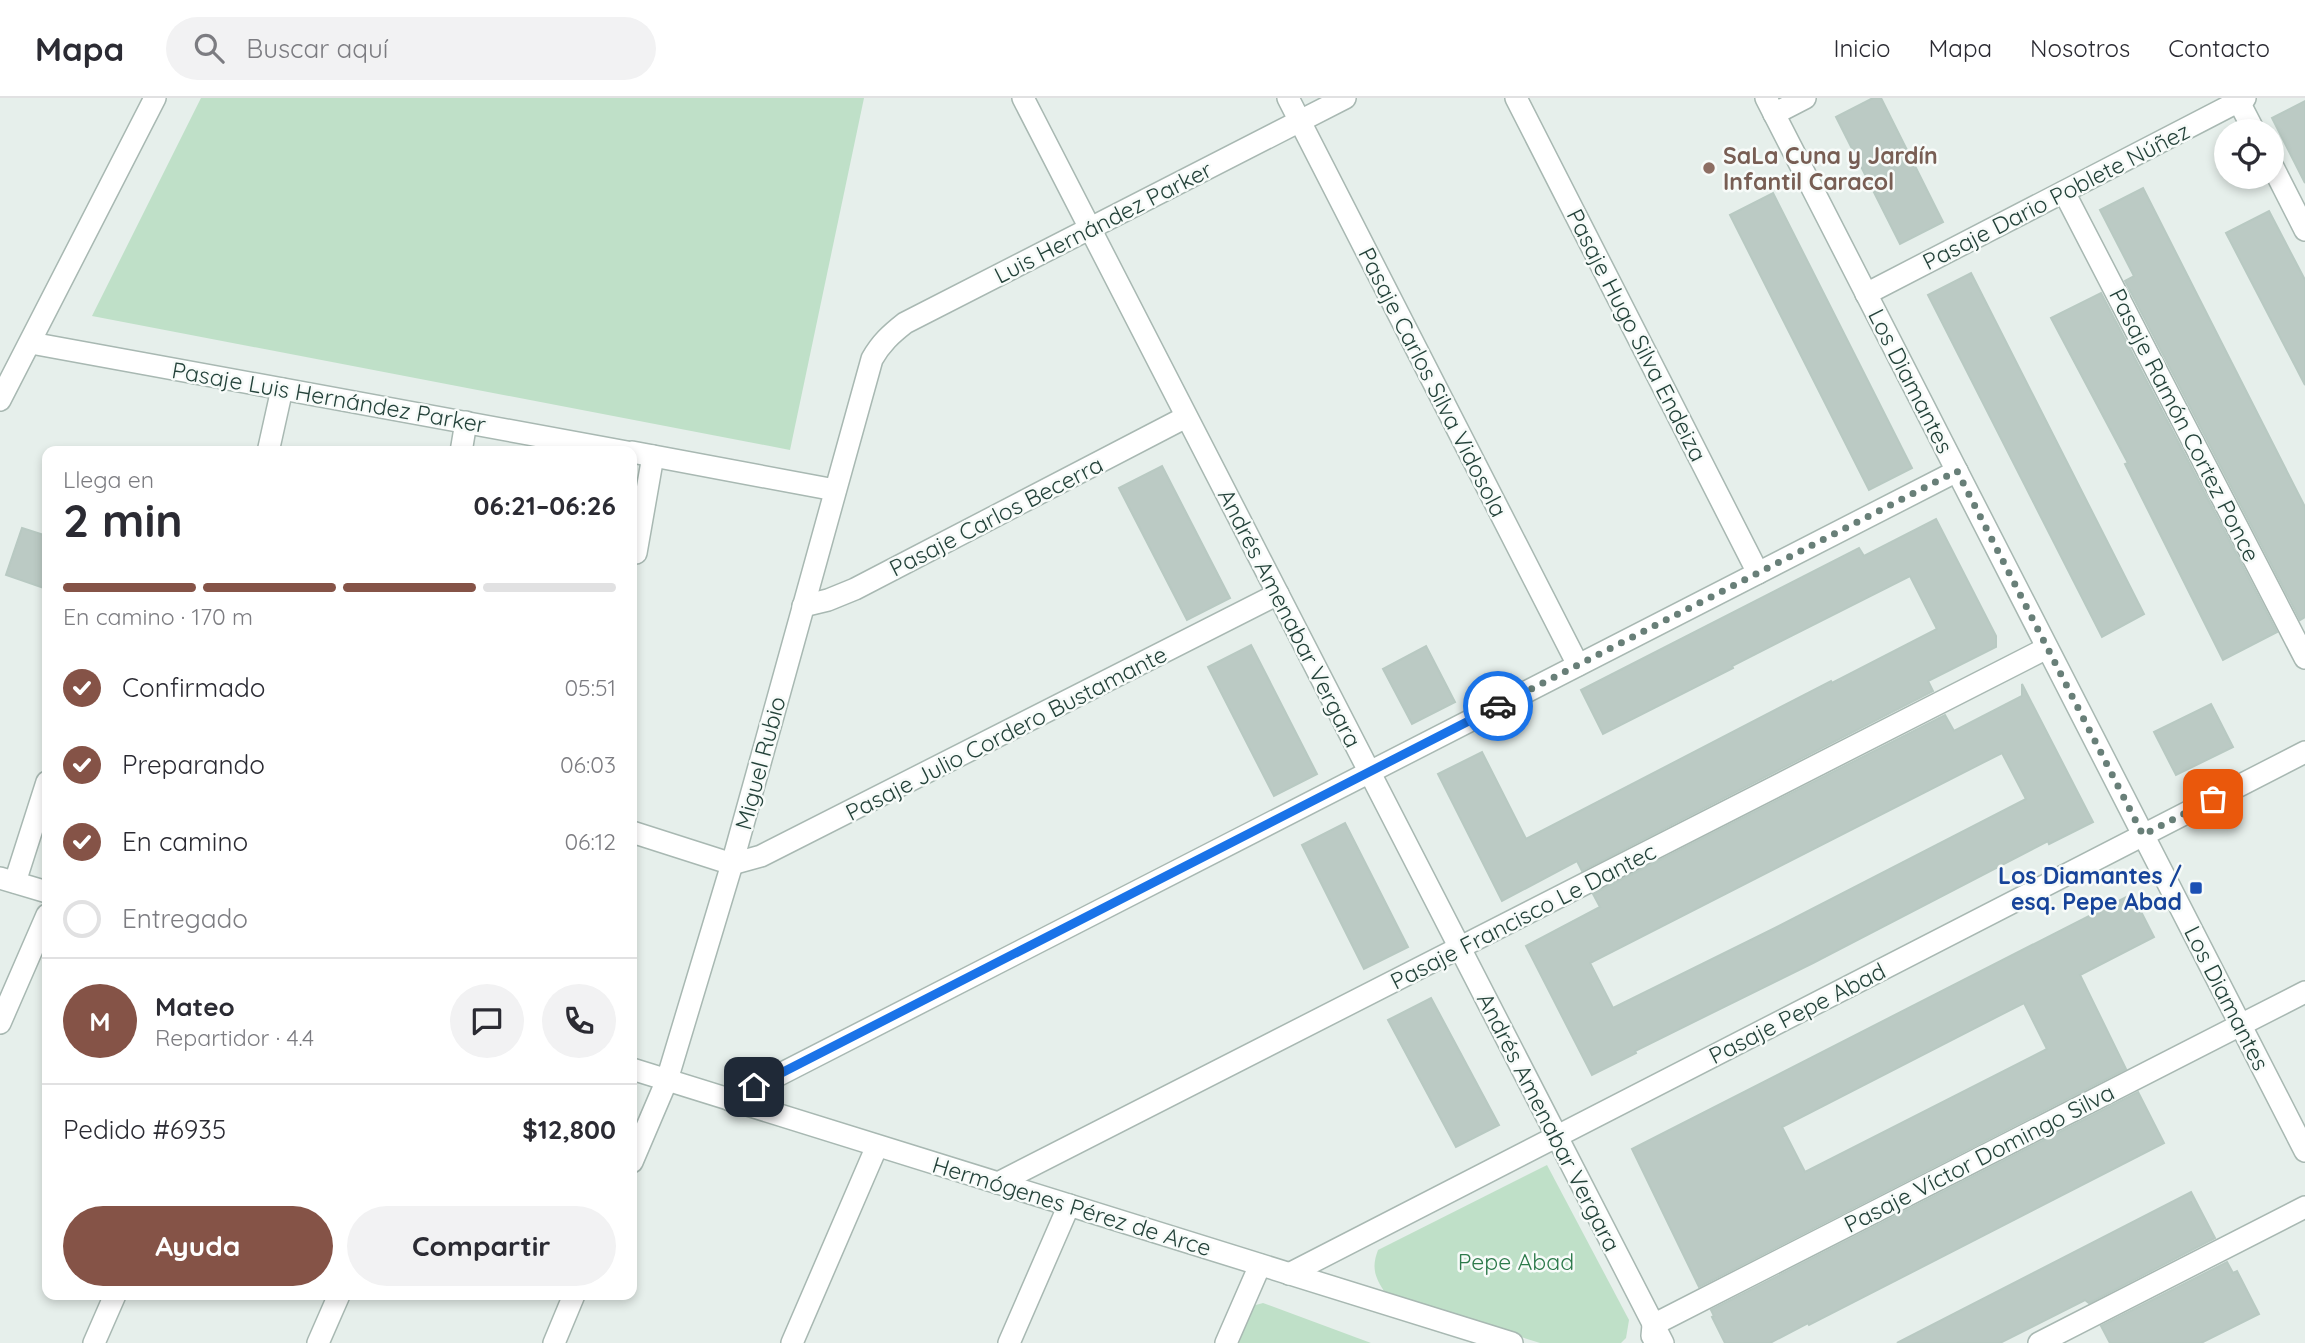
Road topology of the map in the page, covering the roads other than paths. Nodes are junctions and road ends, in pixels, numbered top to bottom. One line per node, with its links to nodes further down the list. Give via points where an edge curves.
1 (155, 98): 16 (street)
2 (1023, 98): 13 (street, Andrés Amenabar Vergara)
3 (1288, 98): 10 (street, Pasaje Carlos Silva Vidosola)
4 (1345, 98): 10 (street, Luis Hernández Parker)
5 (1516, 98): 28 (street, Pasaje Hugo Silva Endeiza)
6 (1805, 98): 8 (street)
7 (2240, 99): 9 (street); 12 (street, Pasaje Dario Poblete Núñez)
8 (1770, 106): 15 (street, Los Diamantes)
9 (2249, 119)
10 (1300, 121): 13 (street, Luis Hernández Parker); 33 (street, Pasaje Carlos Silva Vidosola)
11 (2284, 189): 14 (street)
12 (2064, 192): 15 (street, Pasaje Dario Poblete Núñez); 32 (street, Pasaje Ramón Cortez Ponce)
13 (1090, 229): 17 (street, Luis Hernández Parker, via 905,323 889,335); 20 (street, Andrés Amenabar Vergara)
14 (2305, 230)
15 (1866, 294): 26 (street, Los Diamantes)
16 (31, 342): 18 (street, Pasaje Luis Hernández Parker); 19 (street)
17 (872, 359): 27 (street, Miguel Rubio)
18 (282, 389): 21 (street, Pasaje Luis Hernández Parker); 22 (street)
19 (0, 400)
20 (1186, 417): 29 (street, Andrés Amenabar Vergara); 30 (street, Pasaje Carlos Becerra, via 855,589)
21 (466, 422): 23 (street); 24 (street, Pasaje Luis Hernández Parker)
22 (269, 446)
23 (462, 446)
24 (598, 446)
25 (637, 453): 27 (street, Pasaje Luis Hernández Parker)
26 (1957, 471): 28 (street); 31 (street, Los Diamantes)
27 (835, 490): 30 (street, Miguel Rubio)
28 (1758, 573): 33 (street)
29 (1278, 594): 35 (street, Andrés Amenabar Vergara); 39 (street, Pasaje Julio Cordero Bustamante, via 786,845)
30 (803, 606): 39 (street, Miguel Rubio)
31 (2047, 648): 38 (street, Los Diamantes); 43 (street, Pasaje Francisco Le Dantec)
32 (2305, 658)
33 (1578, 665): 35 (street)
34 (2305, 752): 38 (street, Pasaje Pepe Abad)
35 (1369, 772): 43 (street, Andrés Amenabar Vergara); 49 (street)
36 (42, 794): 40 (street)
37 (637, 834): 39 (street)
38 (2143, 835): 46 (street, Los Diamantes); 50 (street, Pasaje Pepe Abad)
39 (732, 864): 48 (street, Miguel Rubio)
40 (7, 880): 41 (street)
41 (42, 890)
42 (42, 926): 45 (street)
43 (1460, 948): 50 (street, Andrés Amenabar Vergara); 54 (street, Pasaje Francisco Le Dantec)
44 (2305, 992): 46 (street, Pasaje Víctor Domingo Silva)
45 (0, 1023)
46 (2241, 1025): 53 (street, Los Diamantes); 62 (street, Pasaje Víctor Domingo Silva)
47 (637, 1071): 48 (street, Hermógenes Pérez de Arce)
48 (667, 1080): 49 (street, Hermógenes Pérez de Arce); 52 (street, Miguel Rubio)
49 (730, 1100): 51 (street, Hermógenes Pérez de Arce)
50 (1556, 1136): 58 (street, Pasaje Pepe Abad); 62 (street, Andrés Amenabar Vergara)
51 (877, 1146): 54 (street, Hermógenes Pérez de Arce); 66 (street)
52 (637, 1150)
53 (2305, 1151)
54 (998, 1183): 55 (street, Hermógenes Pérez de Arce)
55 (1069, 1205): 57 (street, Hermógenes Pérez de Arce); 67 (street)
56 (2305, 1207): 70 (street)
57 (1260, 1265): 58 (street, Hermógenes Pérez de Arce); 68 (street)
58 (1289, 1274): 69 (street, Hermógenes Pérez de Arce)
59 (113, 1300): 63 (street)
60 (337, 1300): 64 (street)
61 (572, 1300): 65 (street)
62 (1656, 1337)
63 (93, 1343)
64 (318, 1343)
65 (554, 1343)
66 (792, 1343)
67 (1009, 1343)
68 (1226, 1343)
69 (1512, 1343)
70 (2039, 1343)

